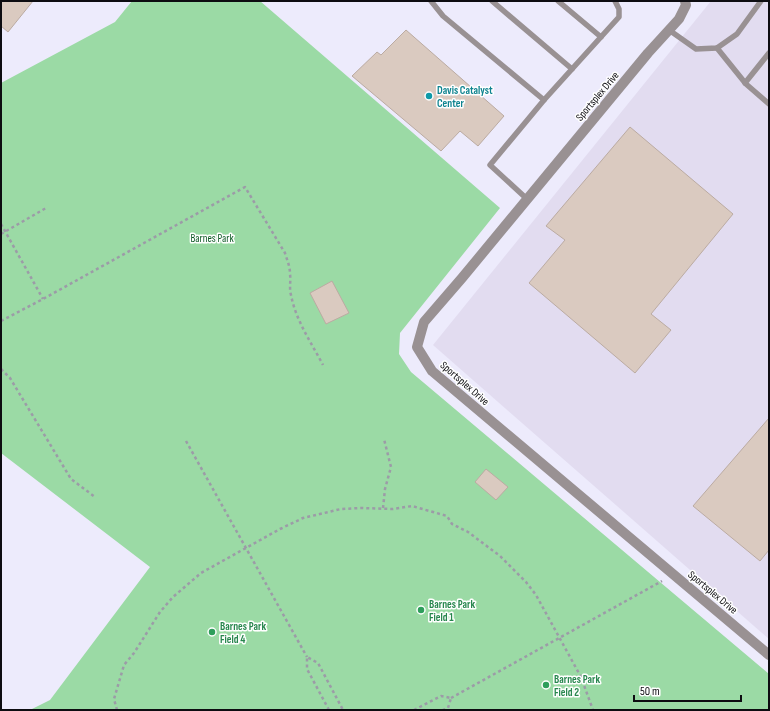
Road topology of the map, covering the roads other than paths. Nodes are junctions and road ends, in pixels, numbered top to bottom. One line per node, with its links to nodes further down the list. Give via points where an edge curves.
1 (431, 1): 13 (lane, via 443,16)
2 (492, 1): 11 (lane)
3 (558, 1): 8 (lane)
4 (615, 1): 8 (lane, via 619,9 618,17)
5 (684, 1): 7 (street, Sportsplex Drive, via 686,5 679,19)
6 (761, 1): 9 (lane, via 737,34)
7 (669, 30): 9 (lane, via 696,49); 15 (street, Sportsplex Drive)
8 (601, 37): 11 (lane)
9 (717, 48): 12 (lane)
10 (769, 53): 12 (lane)
11 (572, 69): 13 (lane)
12 (745, 83): 14 (lane)
13 (544, 100): 15 (lane, via 490,164)
14 (769, 104)
15 (527, 199): 16 (street, Sportsplex Drive, via 424,322 417,347 432,371)
16 (769, 655)

